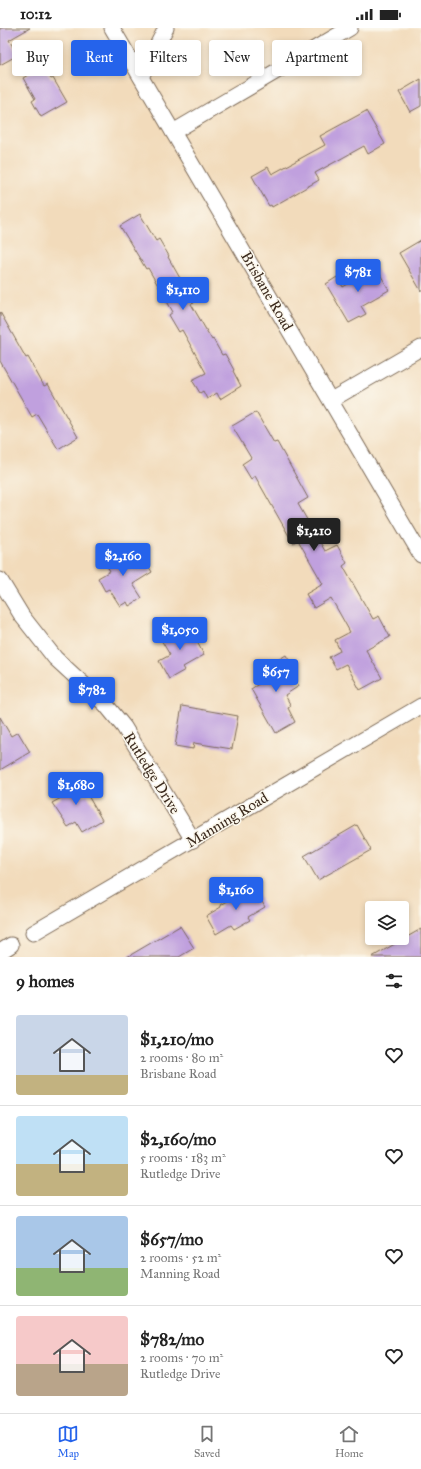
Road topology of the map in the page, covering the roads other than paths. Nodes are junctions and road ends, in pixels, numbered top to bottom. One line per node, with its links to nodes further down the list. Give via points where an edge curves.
1 (112, 28): 4 (street, Brisbane Road)
2 (166, 28): 4 (street)
3 (350, 28): 5 (street)
4 (141, 77): 5 (street, Brisbane Road)
5 (173, 132): 7 (street, Brisbane Road)
6 (421, 348): 7 (street)
7 (331, 400): 8 (street, Brisbane Road)
8 (421, 555)
9 (0, 580): 11 (street, Rutledge Drive, via 22,616 56,658 106,705 124,727)
10 (421, 706): 11 (street, Manning Road)
11 (193, 840): 12 (street, Manning Road)
12 (33, 933)

